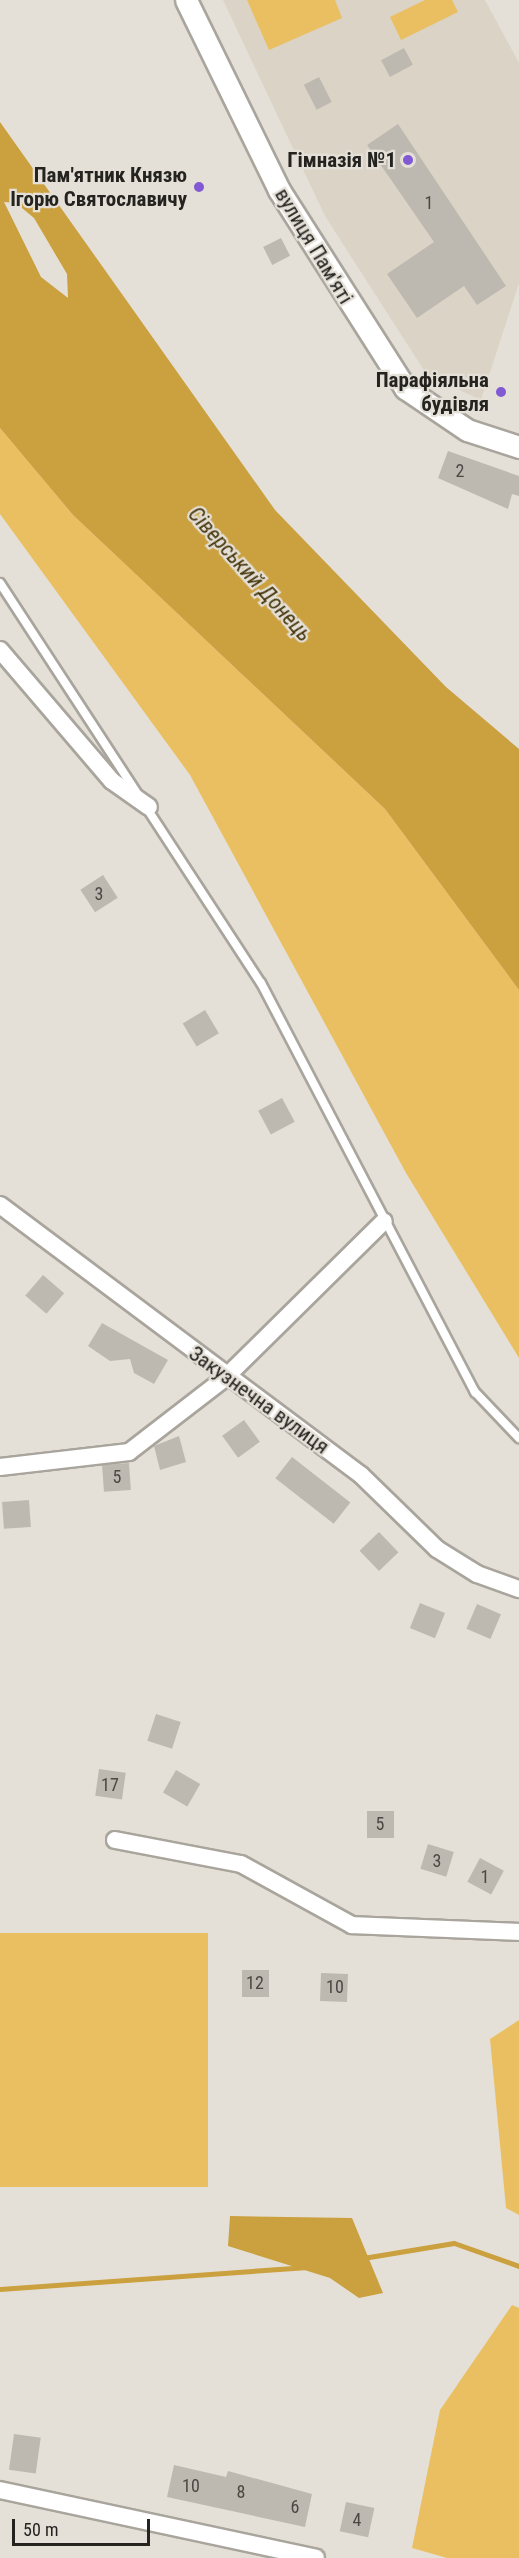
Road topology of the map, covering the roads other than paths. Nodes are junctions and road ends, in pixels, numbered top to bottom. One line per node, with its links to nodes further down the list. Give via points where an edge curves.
1 (186, 0): 2 (street, вулиця Пам'яті, via 279,190 405,388 467,430)
2 (519, 447)
3 (0, 583): 5 (lane)
4 (0, 650): 5 (street, via 112,781)
5 (149, 807): 7 (lane, via 261,982)
6 (0, 1205): 8 (street, Закузнечна вулиця)
7 (384, 1221): 8 (street); 9 (lane, via 475,1392)
8 (225, 1378): 10 (street, via 129,1452); 11 (street, Закузнечна вулиця, via 361,1475 437,1549 477,1574)
9 (519, 1438)
10 (0, 1467)
11 (519, 1589)
12 (115, 1840): 13 (street, via 241,1864 352,1925)
13 (519, 1932)
14 (0, 2490): 15 (street)
15 (316, 2558)

